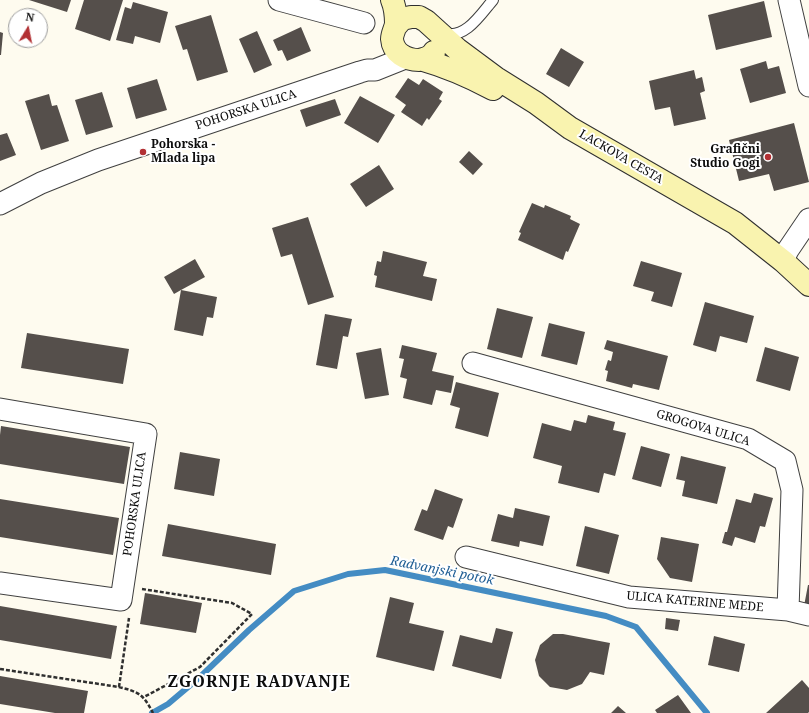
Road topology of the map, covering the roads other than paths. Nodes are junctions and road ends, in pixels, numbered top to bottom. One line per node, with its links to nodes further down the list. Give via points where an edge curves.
1 (279, 0): 6 (street)
2 (392, 0): 8 (street, via 395,11)
3 (406, 0): 7 (street, LACKOVA CESTA)
4 (493, 0): 7 (lane, via 475,21 460,33 447,34)
5 (789, 0): 11 (street)
6 (364, 23)
7 (426, 23): 8 (street, via 411,17 402,19); 9 (street, via 437,37 437,46 432,55); 12 (street, LACKOVA CESTA, via 496,78)
8 (394, 32): 9 (street, via 394,45 398,52); 10 (street)
9 (414, 59): 10 (street, POHORSKA ULICA); 12 (street, via 445,66 465,74 530,110)
10 (367, 70): 13 (street, POHORSKA ULICA, via 98,160)
11 (809, 86)
12 (570, 128): 15 (street, LACKOVA CESTA, via 735,223)
13 (0, 204)
14 (809, 219): 15 (street)
15 (783, 261): 16 (street, LACKOVA CESTA)
16 (809, 285)
17 (473, 362): 21 (street, GROGOVA ULICA, via 748,439 785,461 792,490)
18 (0, 409): 20 (street, POHORSKA ULICA, via 146,434 122,593)
19 (466, 557): 21 (street, ULICA KATERINE MEDE, via 629,597)
20 (0, 583)
21 (788, 610): 22 (street, ULICA KATERINE MEDE)
22 (809, 615)

